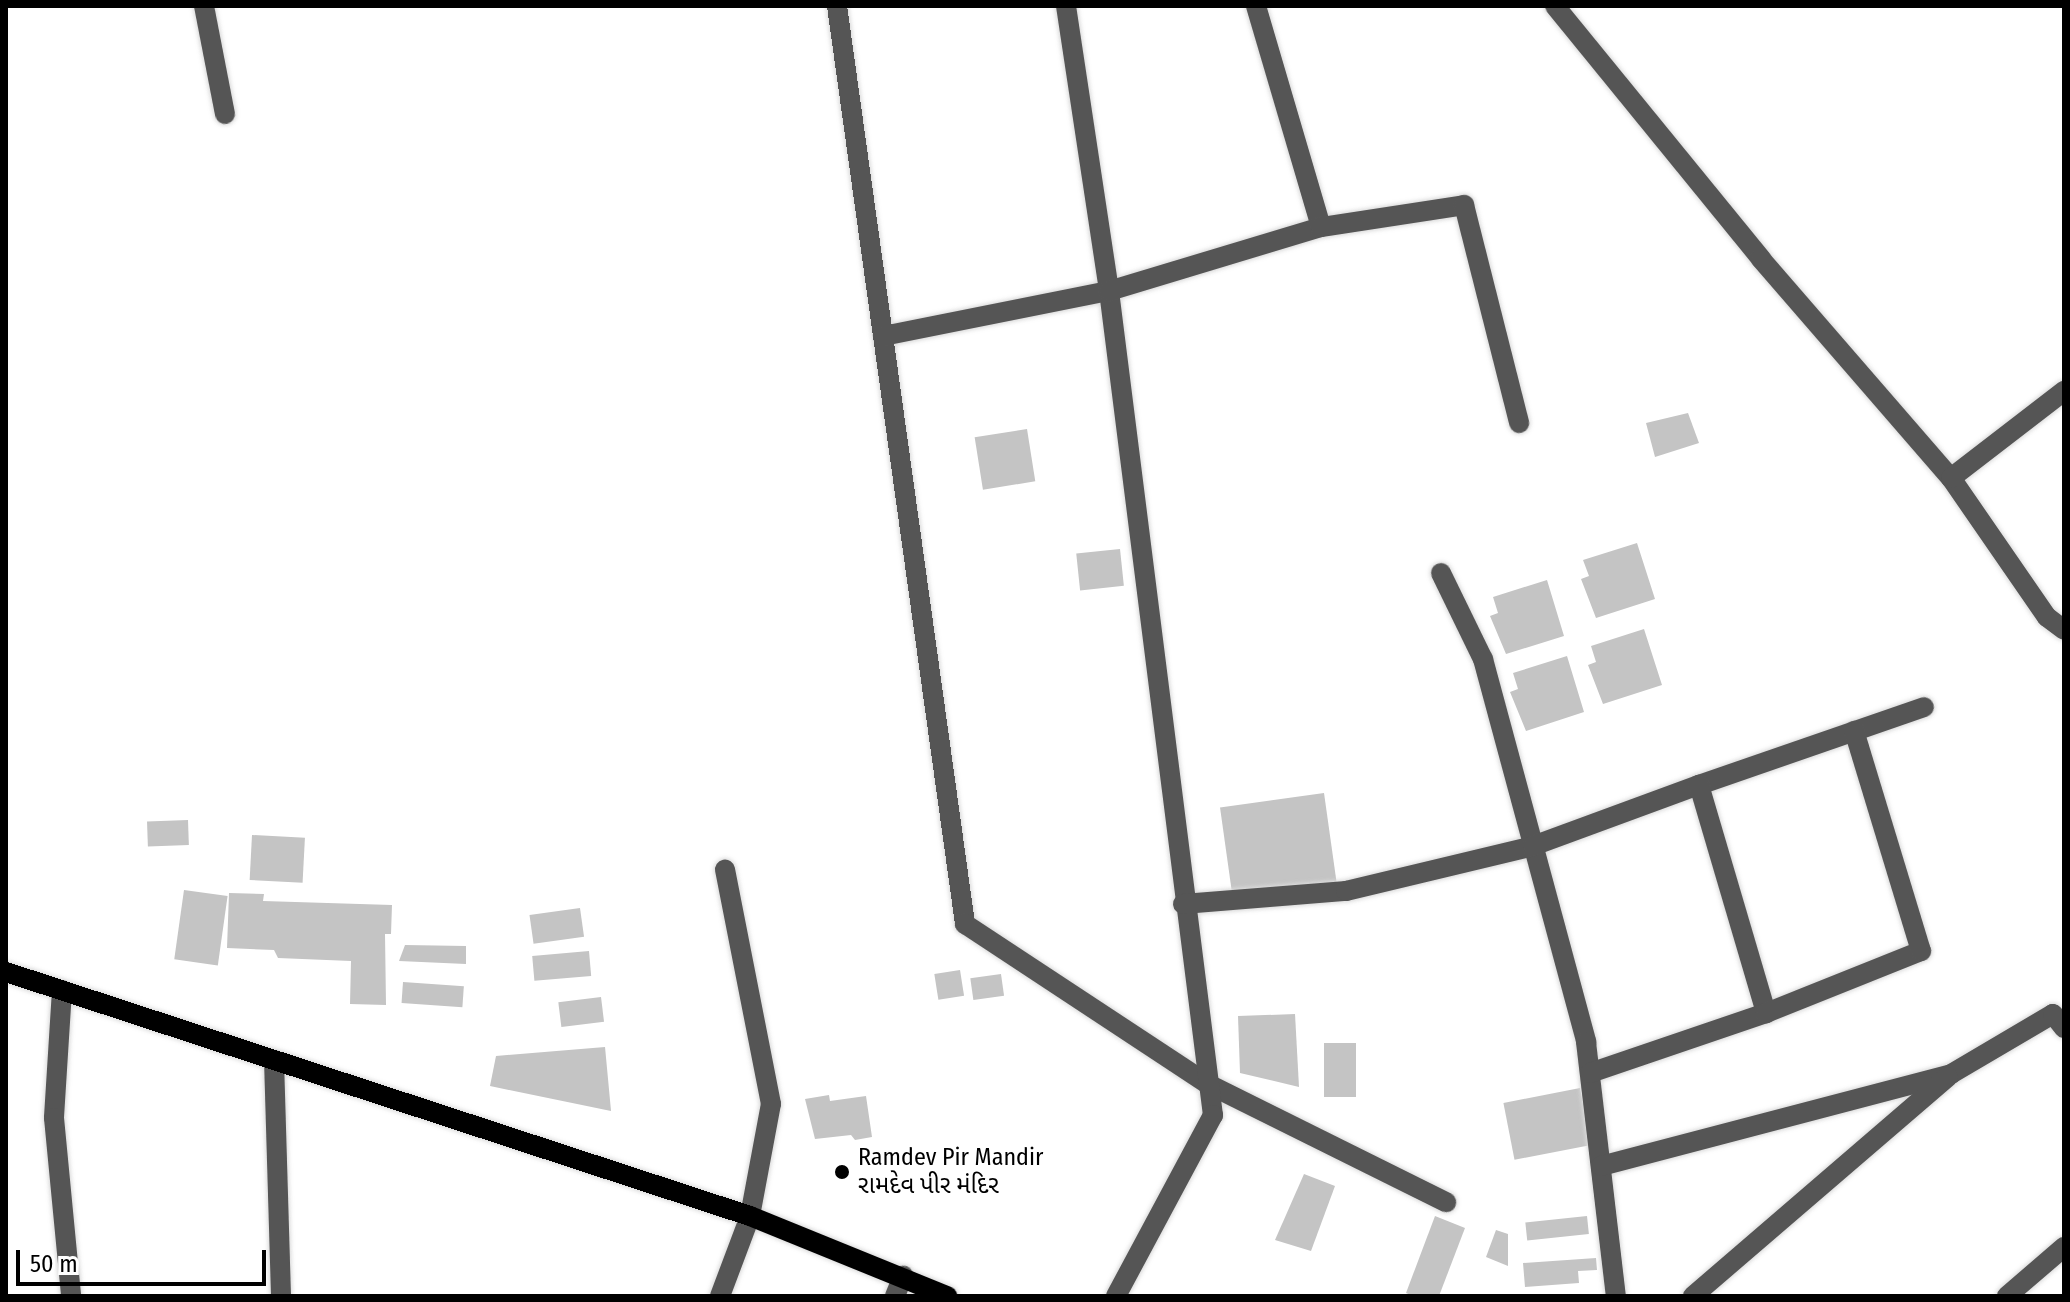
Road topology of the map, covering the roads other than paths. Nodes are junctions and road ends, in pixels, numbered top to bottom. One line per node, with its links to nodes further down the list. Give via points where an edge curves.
1 (204, 6): 6 (street)
2 (837, 6): 9 (street)
3 (1066, 6): 8 (street)
4 (1256, 6): 7 (street)
5 (1555, 6): 12 (street, via 1761,259)
6 (225, 114)
7 (1321, 227): 8 (street); 11 (street, via 1464,205)
8 (1109, 291): 9 (street); 20 (street)
9 (883, 336): 28 (street, via 965,924)
10 (2064, 391): 12 (street)
11 (1519, 423)
12 (1951, 478): 14 (street, via 2047,617)
13 (1441, 573): 18 (street, via 1483,659)
14 (2064, 630)
15 (1924, 707): 16 (street)
16 (1854, 731): 17 (street); 23 (street, via 1921,951)
17 (1699, 785): 18 (street); 23 (street)
18 (1533, 846): 20 (street, via 1346,891); 26 (street)
19 (725, 869): 31 (street, via 771,1104)
20 (1183, 904): 28 (street)
21 (6, 972): 22 (main road)
22 (62, 990): 25 (main road); 34 (street, via 54,1118)
23 (1766, 1013): 26 (street)
24 (2064, 1028): 27 (street, via 2053,1014)
25 (274, 1060): 31 (main road); 35 (street)
26 (1590, 1073): 29 (street)
27 (1951, 1074): 29 (street); 41 (street)
28 (1208, 1084): 30 (street); 39 (street, via 1213,1115)
29 (1601, 1166): 40 (street)
30 (1446, 1202)
31 (750, 1216): 33 (main road); 36 (street)
32 (2064, 1247): 42 (street)
33 (903, 1276): 37 (street); 38 (main road)
34 (71, 1296)
35 (281, 1296)
36 (720, 1296)
37 (895, 1296)
38 (947, 1296)
39 (1116, 1296)
40 (1616, 1296)
41 (1693, 1296)
42 (2007, 1296)

